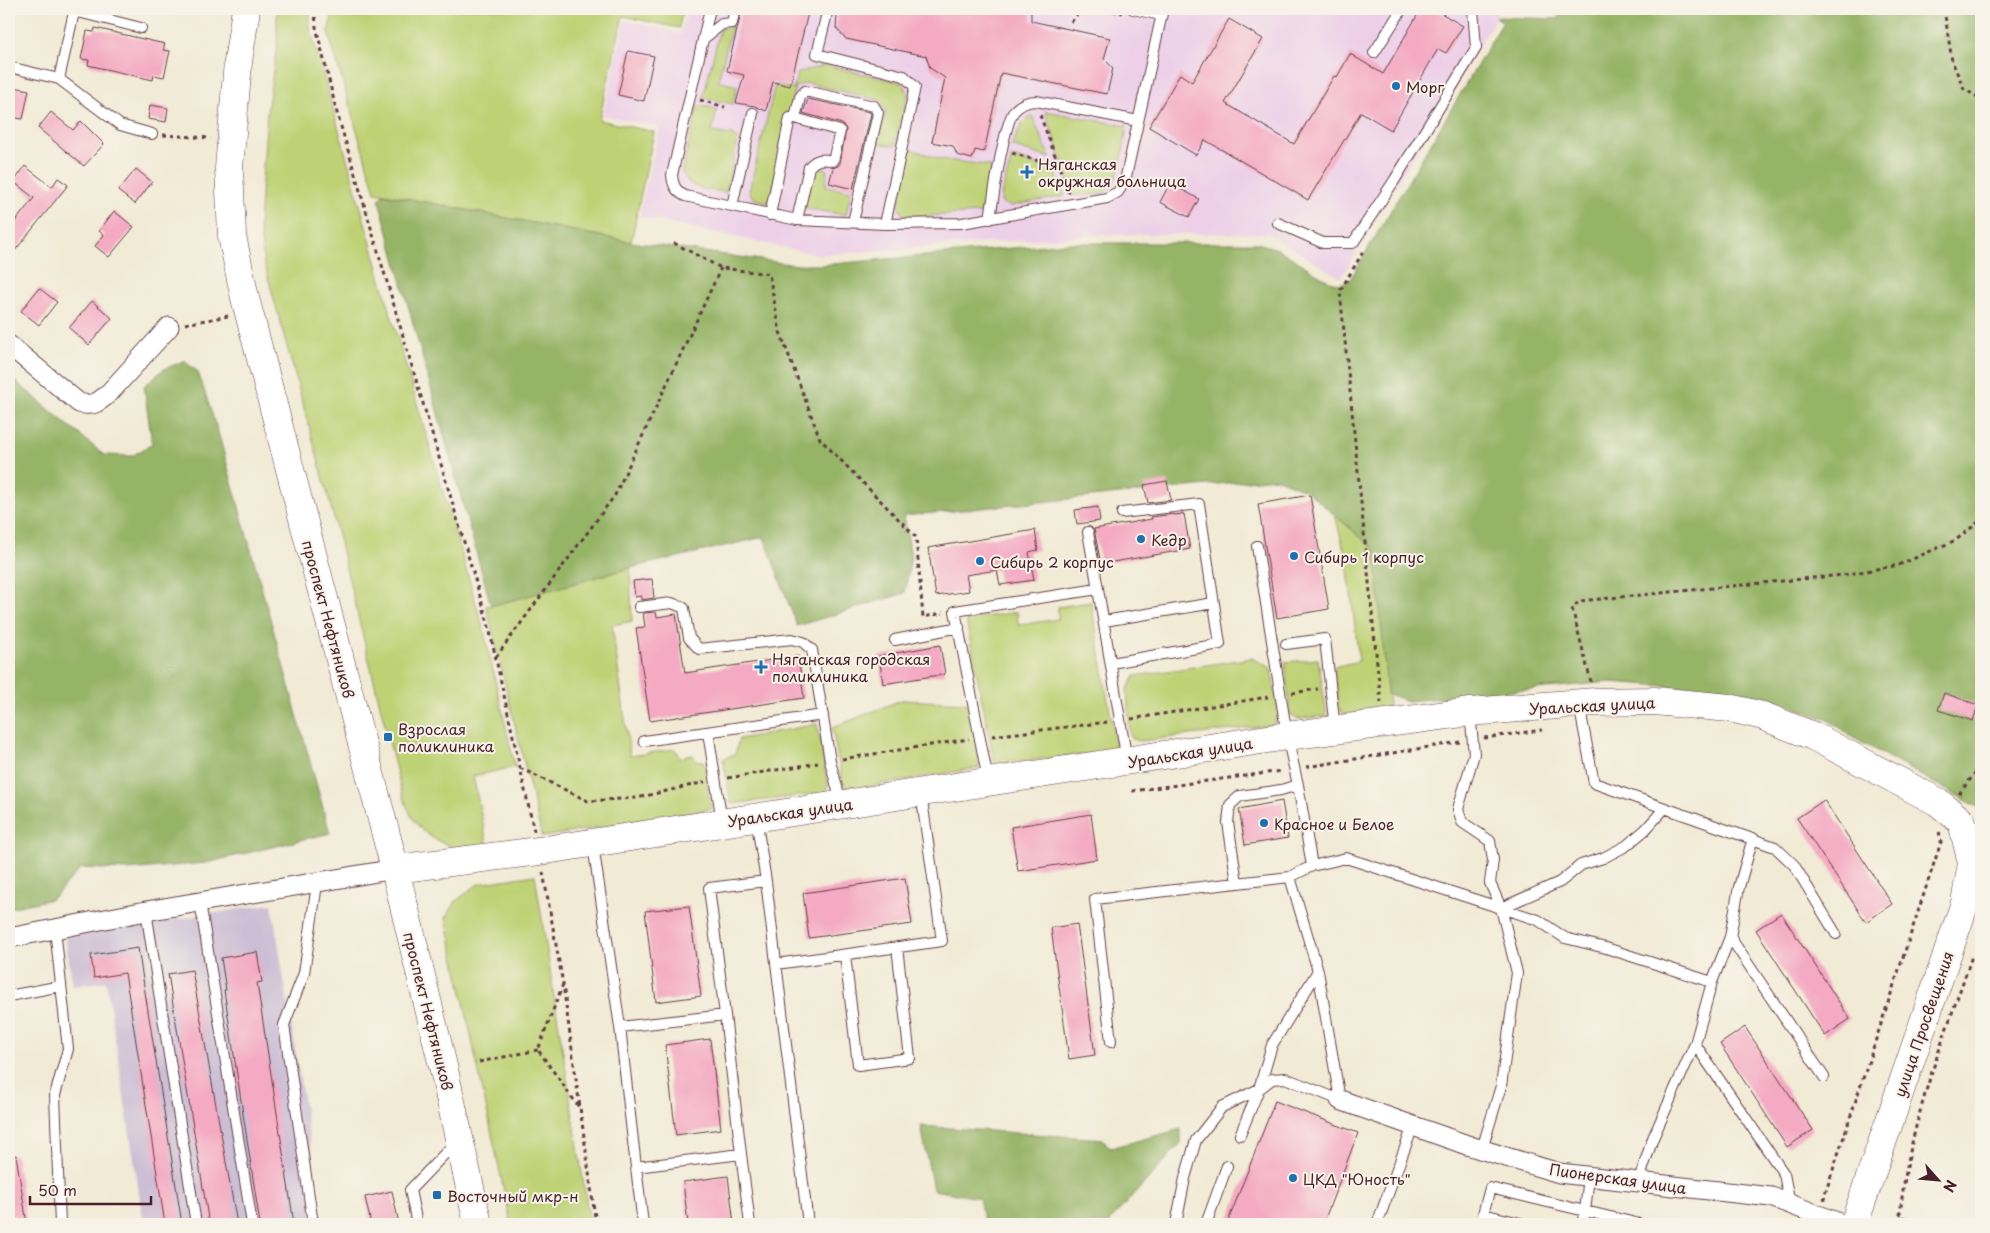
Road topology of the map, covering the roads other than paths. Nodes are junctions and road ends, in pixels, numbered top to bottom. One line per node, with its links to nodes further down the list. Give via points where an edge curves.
1 (246, 9): 58 (street, проспект Нефтяников, via 229,168 232,236 248,312)
2 (710, 9): 11 (lane)
3 (736, 9): 11 (lane, via 732,23 722,24)
4 (828, 9): 25 (lane, via 817,54 904,76 915,87)
5 (1402, 9): 12 (lane)
6 (1474, 9): 24 (lane, via 1476,48 1353,243 1323,243)
7 (82, 11): 10 (lane); 14 (lane, via 74,12)
8 (1131, 11): 9 (lane)
9 (1162, 12): 17 (lane)
10 (140, 28)
11 (703, 40): 19 (lane, via 672,175 673,184 685,196)
12 (1374, 53)
13 (9, 67): 14 (lane)
14 (59, 79): 18 (lane, via 120,125)
15 (753, 113): 19 (lane)
16 (795, 118): 20 (lane, via 790,118); 22 (lane, via 840,132 833,161 823,158 809,167); 23 (lane, via 800,97 806,91 874,106 878,113)
17 (1138, 121): 21 (lane, via 1125,181 1118,192 1106,198); 21 (lane, via 1036,101 1029,101 1015,110 1002,150)
18 (152, 134)
19 (732, 206): 20 (lane)
20 (770, 215): 22 (lane)
21 (990, 219): 25 (lane, via 962,223)
22 (797, 220): 23 (lane)
23 (853, 222): 25 (lane)
24 (1278, 222)
25 (886, 224)
26 (169, 327): 27 (street, via 98,403 89,406 79,403)
27 (9, 345)
28 (1122, 513): 32 (lane, via 1199,504)
29 (1088, 532): 31 (lane)
30 (1257, 546): 44 (lane)
31 (1098, 589): 34 (lane); 35 (lane, via 955,612)
32 (1214, 603): 34 (lane); 38 (lane, via 1220,644)
33 (639, 607): 41 (lane, via 672,603 684,608 689,638 699,649 792,638 803,642 812,650)
34 (1104, 621): 38 (lane)
35 (959, 627): 36 (lane); 47 (lane)
36 (895, 640)
37 (1286, 644): 42 (lane, via 1326,639)
38 (1111, 663): 46 (lane)
39 (1587, 702): 40 (street, Уральская улица); 51 (lane, via 1594,783); 54 (street, Уральская улица, via 1693,703 1763,716 1813,736 1938,802)
40 (1470, 713): 42 (street, Уральская улица); 64 (lane, via 1474,754 1458,809 1462,822 1490,841 1493,860 1490,883)
41 (823, 714): 43 (lane); 50 (lane, via 830,761)
42 (1335, 730): 44 (street, Уральская улица)
43 (708, 732): 45 (lane); 53 (lane)
44 (1287, 736): 46 (street, Уральская улица); 48 (lane)
45 (644, 742)
46 (1128, 762): 47 (street, Уральская улица)
47 (988, 782): 49 (street, Уральская улица)
48 (1298, 784): 57 (lane); 61 (lane, via 1240,796 1230,805 1228,822)
49 (921, 793): 50 (street, Уральская улица); 70 (lane, via 942,941)
50 (842, 805): 52 (street, Уральская улица)
51 (1664, 809): 55 (lane); 64 (lane, via 1626,846 1581,865 1560,882)
52 (756, 817): 53 (street, Уральская улица); 60 (lane)
53 (722, 822): 56 (street, Уральская улица)
54 (1962, 833): 112 (street, улица Просвещения, via 1972,863 1965,903)
55 (1752, 838): 67 (lane, via 1775,847 1794,865); 68 (lane)
56 (593, 842): 58 (street, Уральская улица); 78 (lane)
57 (1312, 866): 59 (lane); 64 (lane, via 1346,858)
58 (395, 869): 62 (street); 86 (street, проспект Нефтяников)
59 (1290, 877): 61 (lane); 73 (lane)
60 (766, 881): 72 (lane); 77 (lane, via 709,888)
61 (1237, 883): 79 (lane, via 1095,899)
62 (317, 884): 63 (street); 100 (lane, via 304,973 284,1025)
63 (200, 902): 65 (street); 99 (lane)
64 (1501, 908): 74 (lane, via 1538,920 1565,938); 87 (lane, via 1517,973 1501,1086)
65 (146, 911): 66 (street); 98 (lane)
66 (55, 929): 69 (street); 75 (lane)
67 (1836, 934)
68 (1730, 936): 74 (lane); 81 (lane)
69 (9, 938)
70 (897, 947): 71 (lane); 71 (lane, via 910,1058 858,1064)
71 (845, 954): 72 (lane)
72 (776, 964): 105 (lane)
73 (1318, 970): 82 (lane, via 1272,1045); 83 (lane)
74 (1712, 982): 80 (lane)
75 (61, 986): 76 (lane); 97 (lane, via 68,1049 55,1095)
76 (9, 996)
77 (725, 1015): 78 (lane); 88 (lane)
78 (620, 1027): 90 (lane)
79 (1111, 1042)
80 (1695, 1044): 92 (lane, via 1653,1138); 93 (lane, via 1784,1174)
81 (1824, 1077)
82 (1259, 1089): 83 (lane, via 1272,1079 1285,1078); 85 (lane); 106 (lane, via 1222,1107 1196,1140)
83 (1340, 1100): 84 (street, Пионерская улица)
84 (1413, 1126): 87 (street, Пионерская улица); 108 (lane)
85 (1240, 1135)
86 (460, 1139): 101 (lane, via 410,1190); 102 (street, проспект Нефтяников)
87 (1482, 1149): 91 (street, Пионерская улица, via 1559,1173)
88 (741, 1154): 90 (lane); 104 (lane)
89 (1226, 1166): 107 (lane)
90 (636, 1167): 103 (lane)
91 (1589, 1177): 92 (street, Пионерская улица); 94 (lane)
92 (1638, 1183): 93 (street, Пионерская улица, via 1771,1197)
93 (1790, 1204): 96 (street, Пионерская улица)
94 (1585, 1211): 95 (lane, via 1490,1188); 110 (lane); 111 (lane)
95 (1481, 1219): 109 (lane)
96 (1834, 1221)
97 (60, 1224)
98 (196, 1224)
99 (252, 1224)
100 (313, 1224)
101 (417, 1224)
102 (478, 1224)
103 (643, 1224)
104 (750, 1224)
105 (808, 1224)
106 (1176, 1224)
107 (1206, 1224)
108 (1377, 1224)
109 (1524, 1224)
110 (1582, 1224)
111 (1640, 1224)
112 (1854, 1224)

